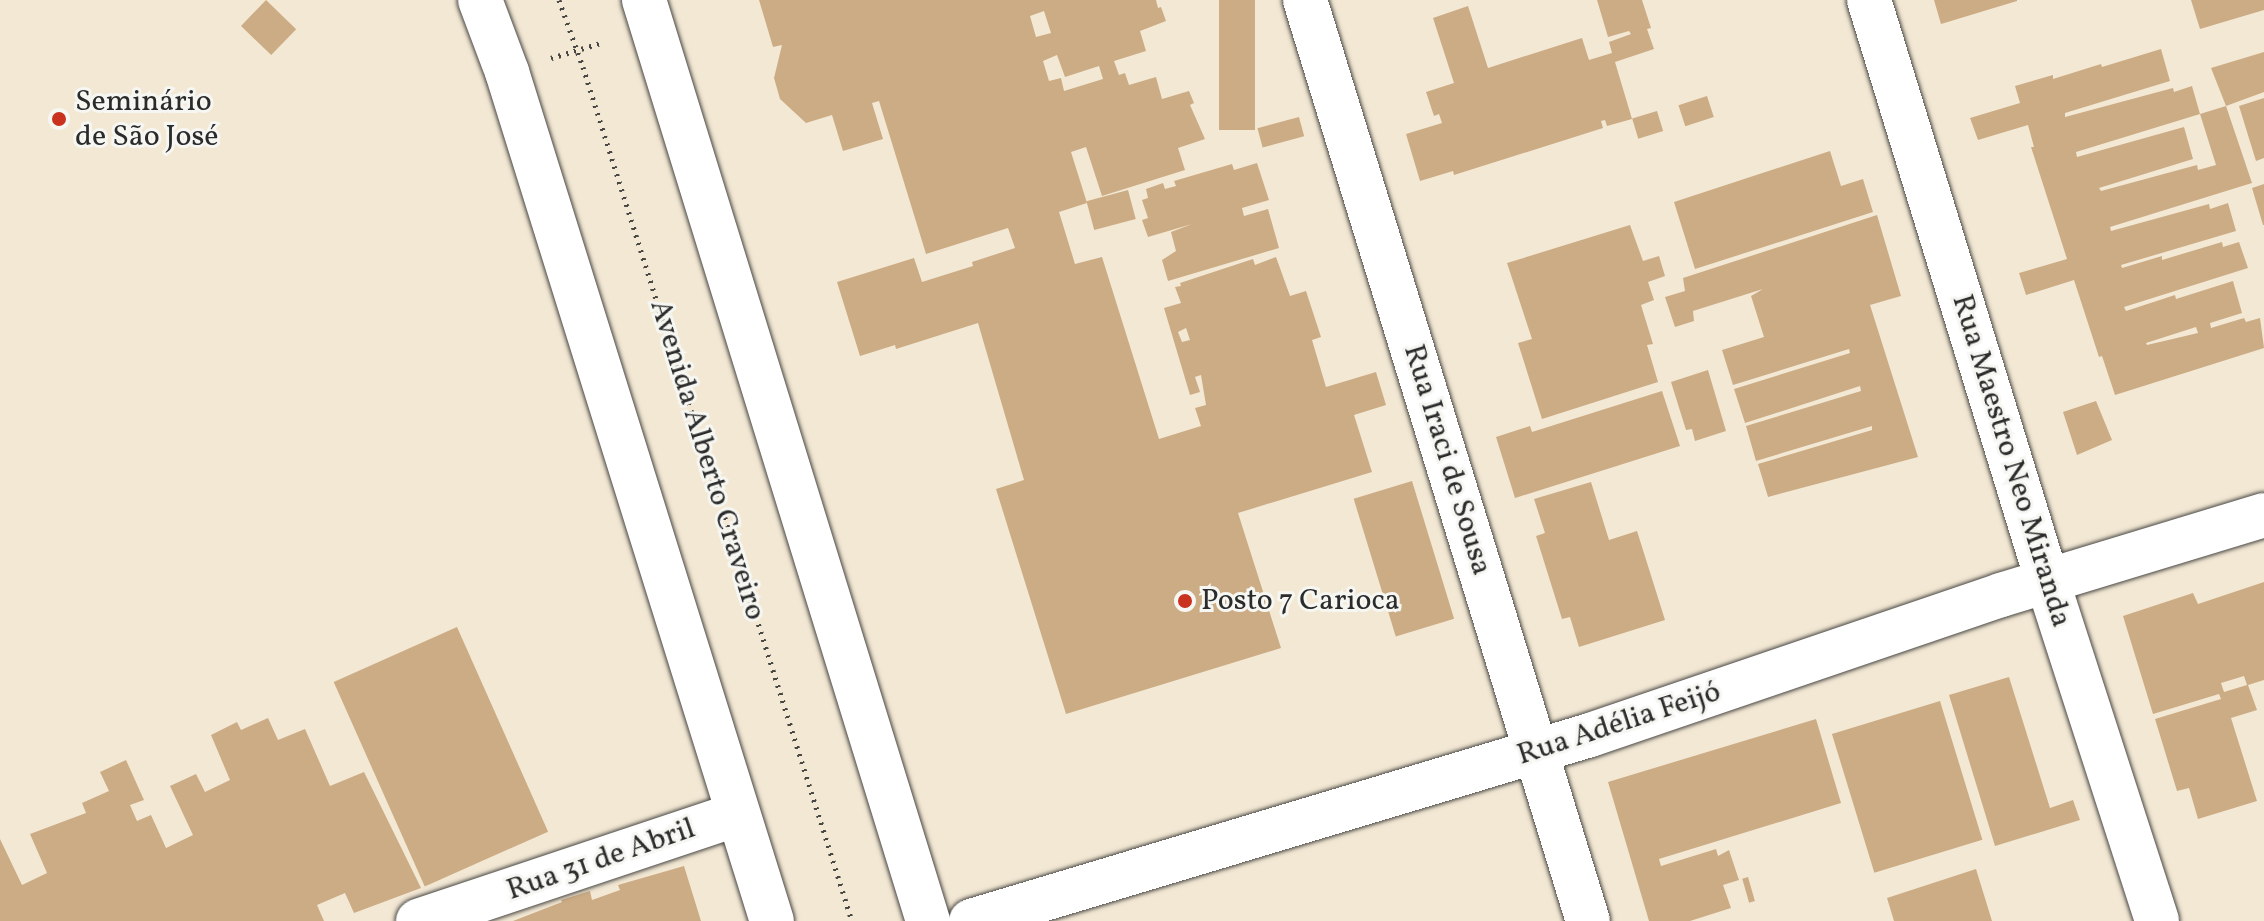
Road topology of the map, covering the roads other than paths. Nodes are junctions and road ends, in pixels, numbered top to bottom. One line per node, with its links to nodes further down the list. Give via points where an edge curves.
1 (480, 0): 8 (street, via 512,87)
2 (644, 0): 11 (street)
3 (1305, 0): 7 (street, Rua Iraci de Sousa)
4 (1869, 0): 6 (street, Rua Maestro Neo Miranda)
5 (2264, 515): 6 (street, Rua Adélia Feijó)
6 (2047, 580): 7 (street, Rua Adélia Feijó); 14 (street, Rua Maestro Neo Miranda)
7 (1535, 752): 12 (street, Rua Adélia Feijó); 13 (street, Rua Iraci de Sousa)
8 (738, 814): 9 (street, Rua 31 de Abril); 10 (street)
9 (418, 921)
10 (772, 921)
11 (928, 921)
12 (971, 921)
13 (1588, 921)
14 (2157, 921)

